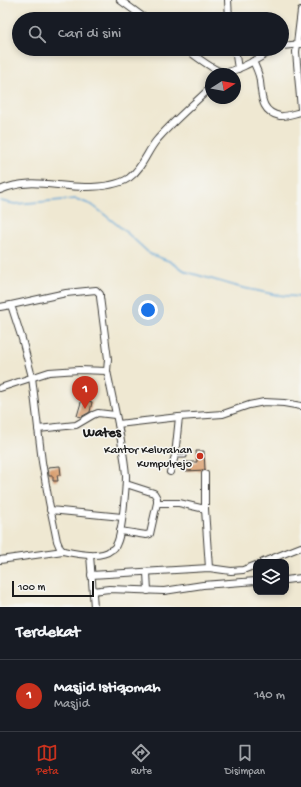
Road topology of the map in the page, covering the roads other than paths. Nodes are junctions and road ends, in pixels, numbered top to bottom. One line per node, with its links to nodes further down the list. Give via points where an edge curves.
1 (120, 0): 4 (street)
2 (228, 0): 5 (street)
3 (301, 11): 6 (street)
4 (136, 12)
5 (229, 12)
6 (298, 44): 15 (street)
7 (196, 56): 11 (street)
8 (235, 56): 12 (street)
9 (262, 56): 10 (street)
10 (253, 61): 13 (street); 16 (street, via 268,111 281,116)
11 (213, 68)
12 (238, 68)
13 (240, 68)
14 (205, 93): 17 (street, via 162,134 137,170 124,180 84,187 22,183)
15 (301, 109)
16 (301, 112)
17 (0, 190)
18 (11, 305): 19 (street); 20 (street, via 66,293 96,290 100,294 108,359); 21 (street)
19 (0, 307)
20 (107, 371): 21 (street, via 58,371); 24 (street)
21 (32, 377): 22 (street); 27 (street)
22 (0, 388)
23 (301, 406): 25 (street, via 264,402 223,414)
24 (115, 415): 26 (street); 27 (street, via 98,413 76,425)
25 (179, 417): 26 (street); 28 (street)
26 (118, 424): 32 (street)
27 (38, 429): 35 (street)
28 (175, 456): 29 (lane); 30 (street)
29 (185, 456)
30 (170, 472)
31 (205, 474): 34 (street)
32 (126, 484): 33 (street, via 154,493); 36 (street)
33 (157, 503): 34 (street, via 179,503); 37 (street, via 150,534)
34 (205, 509): 44 (street)
35 (50, 510): 36 (street); 39 (street, via 57,541)
36 (122, 517): 37 (street)
37 (120, 531): 40 (street, via 112,550)
38 (301, 546): 41 (street)
39 (63, 551): 40 (street); 42 (street)
40 (90, 555): 46 (street)
41 (270, 559)
42 (0, 560)
43 (253, 566): 44 (street, via 243,570)
44 (209, 568): 45 (street)
45 (147, 572): 46 (street); 51 (street)
46 (91, 575): 50 (street)
47 (301, 578): 48 (street)
48 (289, 580)
49 (253, 582): 51 (street)
50 (93, 590): 51 (street); 52 (street)
51 (148, 591)
52 (94, 607)

